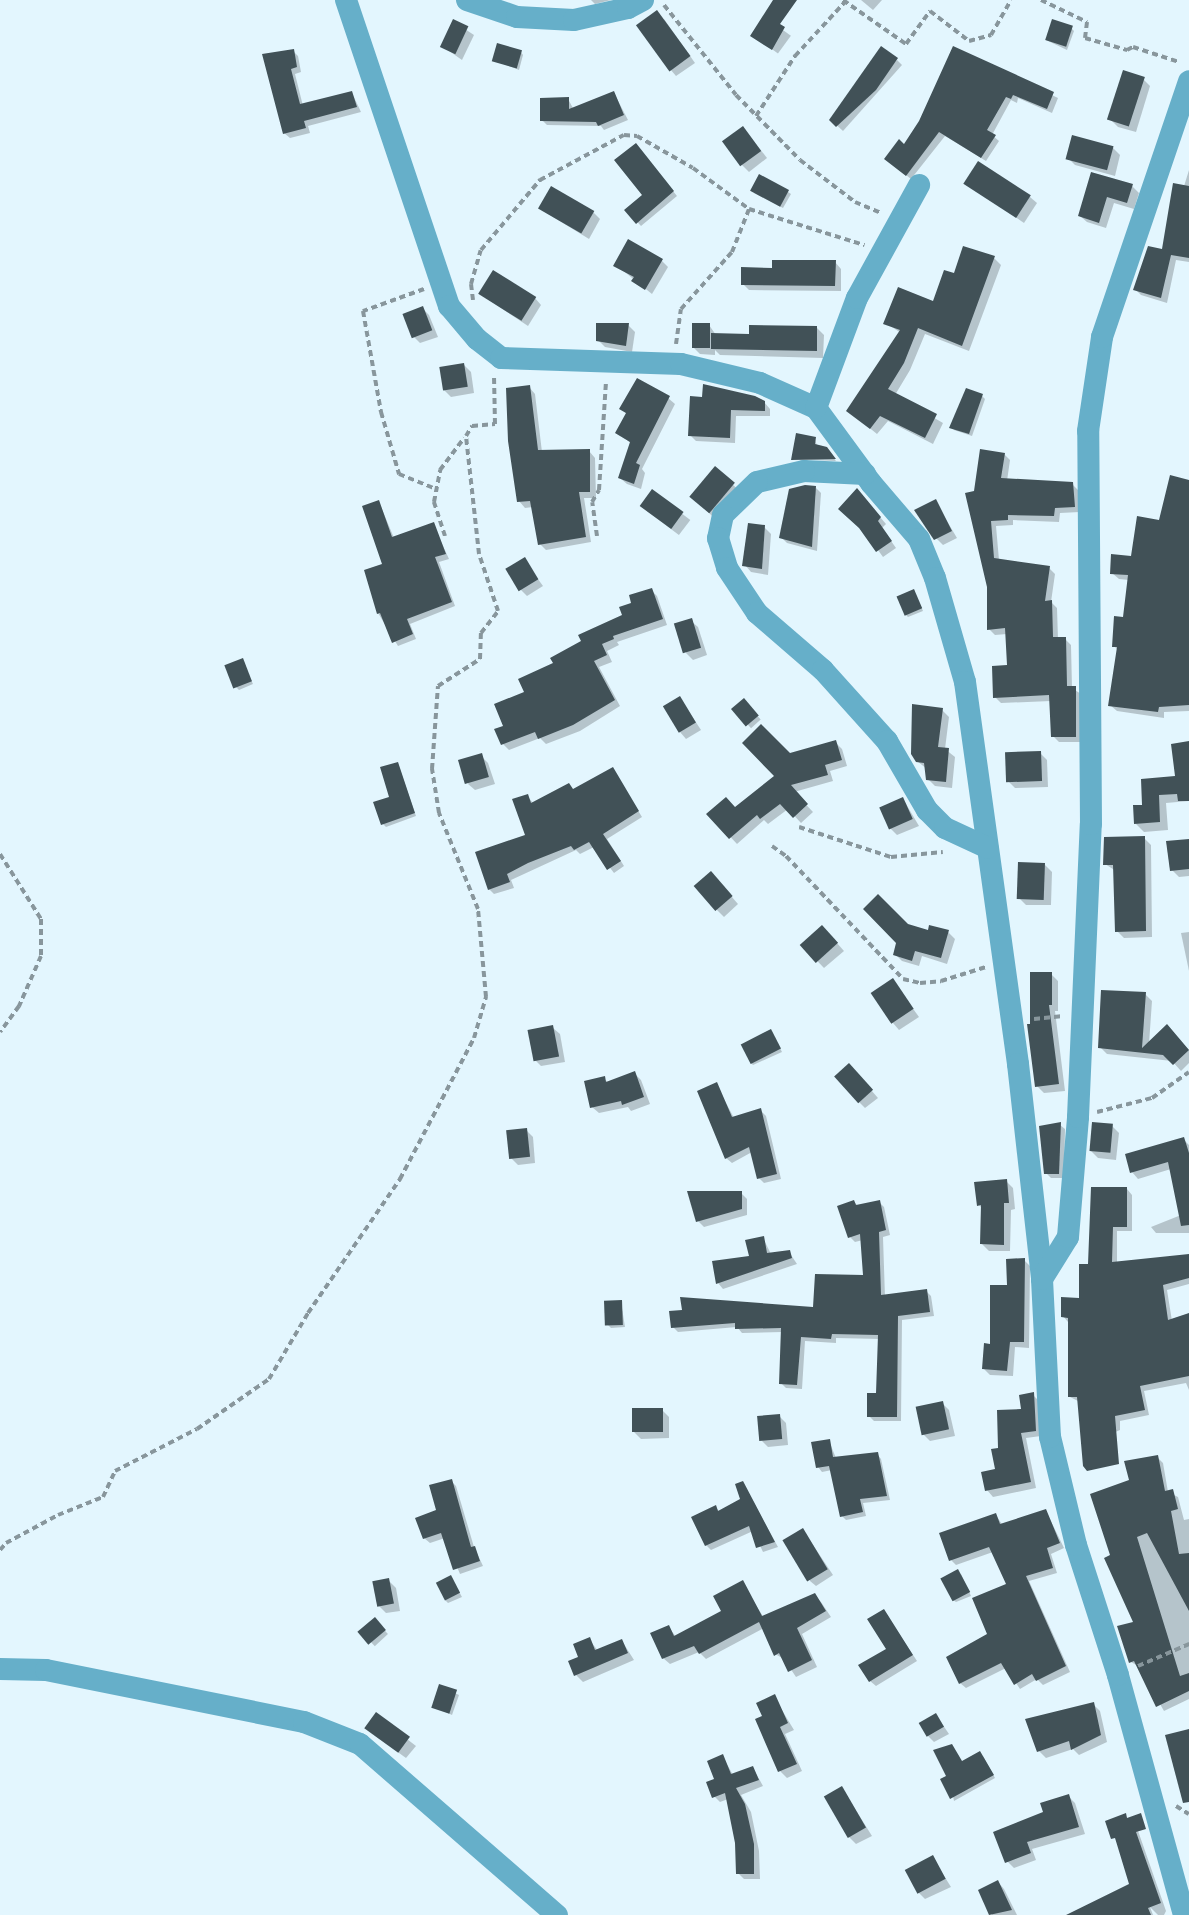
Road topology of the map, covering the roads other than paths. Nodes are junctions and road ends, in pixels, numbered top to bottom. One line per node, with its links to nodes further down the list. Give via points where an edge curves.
1 (346, 0): 6 (street, via 449,306 477,339 501,358 673,364 760,383)
2 (467, 0): 3 (street, via 517,17 574,20)
3 (643, 0)
4 (1189, 81): 9 (street, via 1102,337 1088,431 1091,824 1078,1117 1068,1237)
5 (919, 185): 6 (street, via 857,298)
6 (816, 408): 7 (street)
7 (865, 474): 8 (street, via 919,539 935,578 965,682); 8 (street, via 804,471 757,482 723,515 718,538 727,568 757,613 823,670 887,741 927,810 945,828)
8 (988, 848): 9 (street)
9 (1042, 1279): 12 (street, via 1050,1437 1076,1545)
10 (0, 1669): 11 (street, via 46,1670 289,1719 360,1744)
11 (557, 1915)
12 (1184, 1915)

